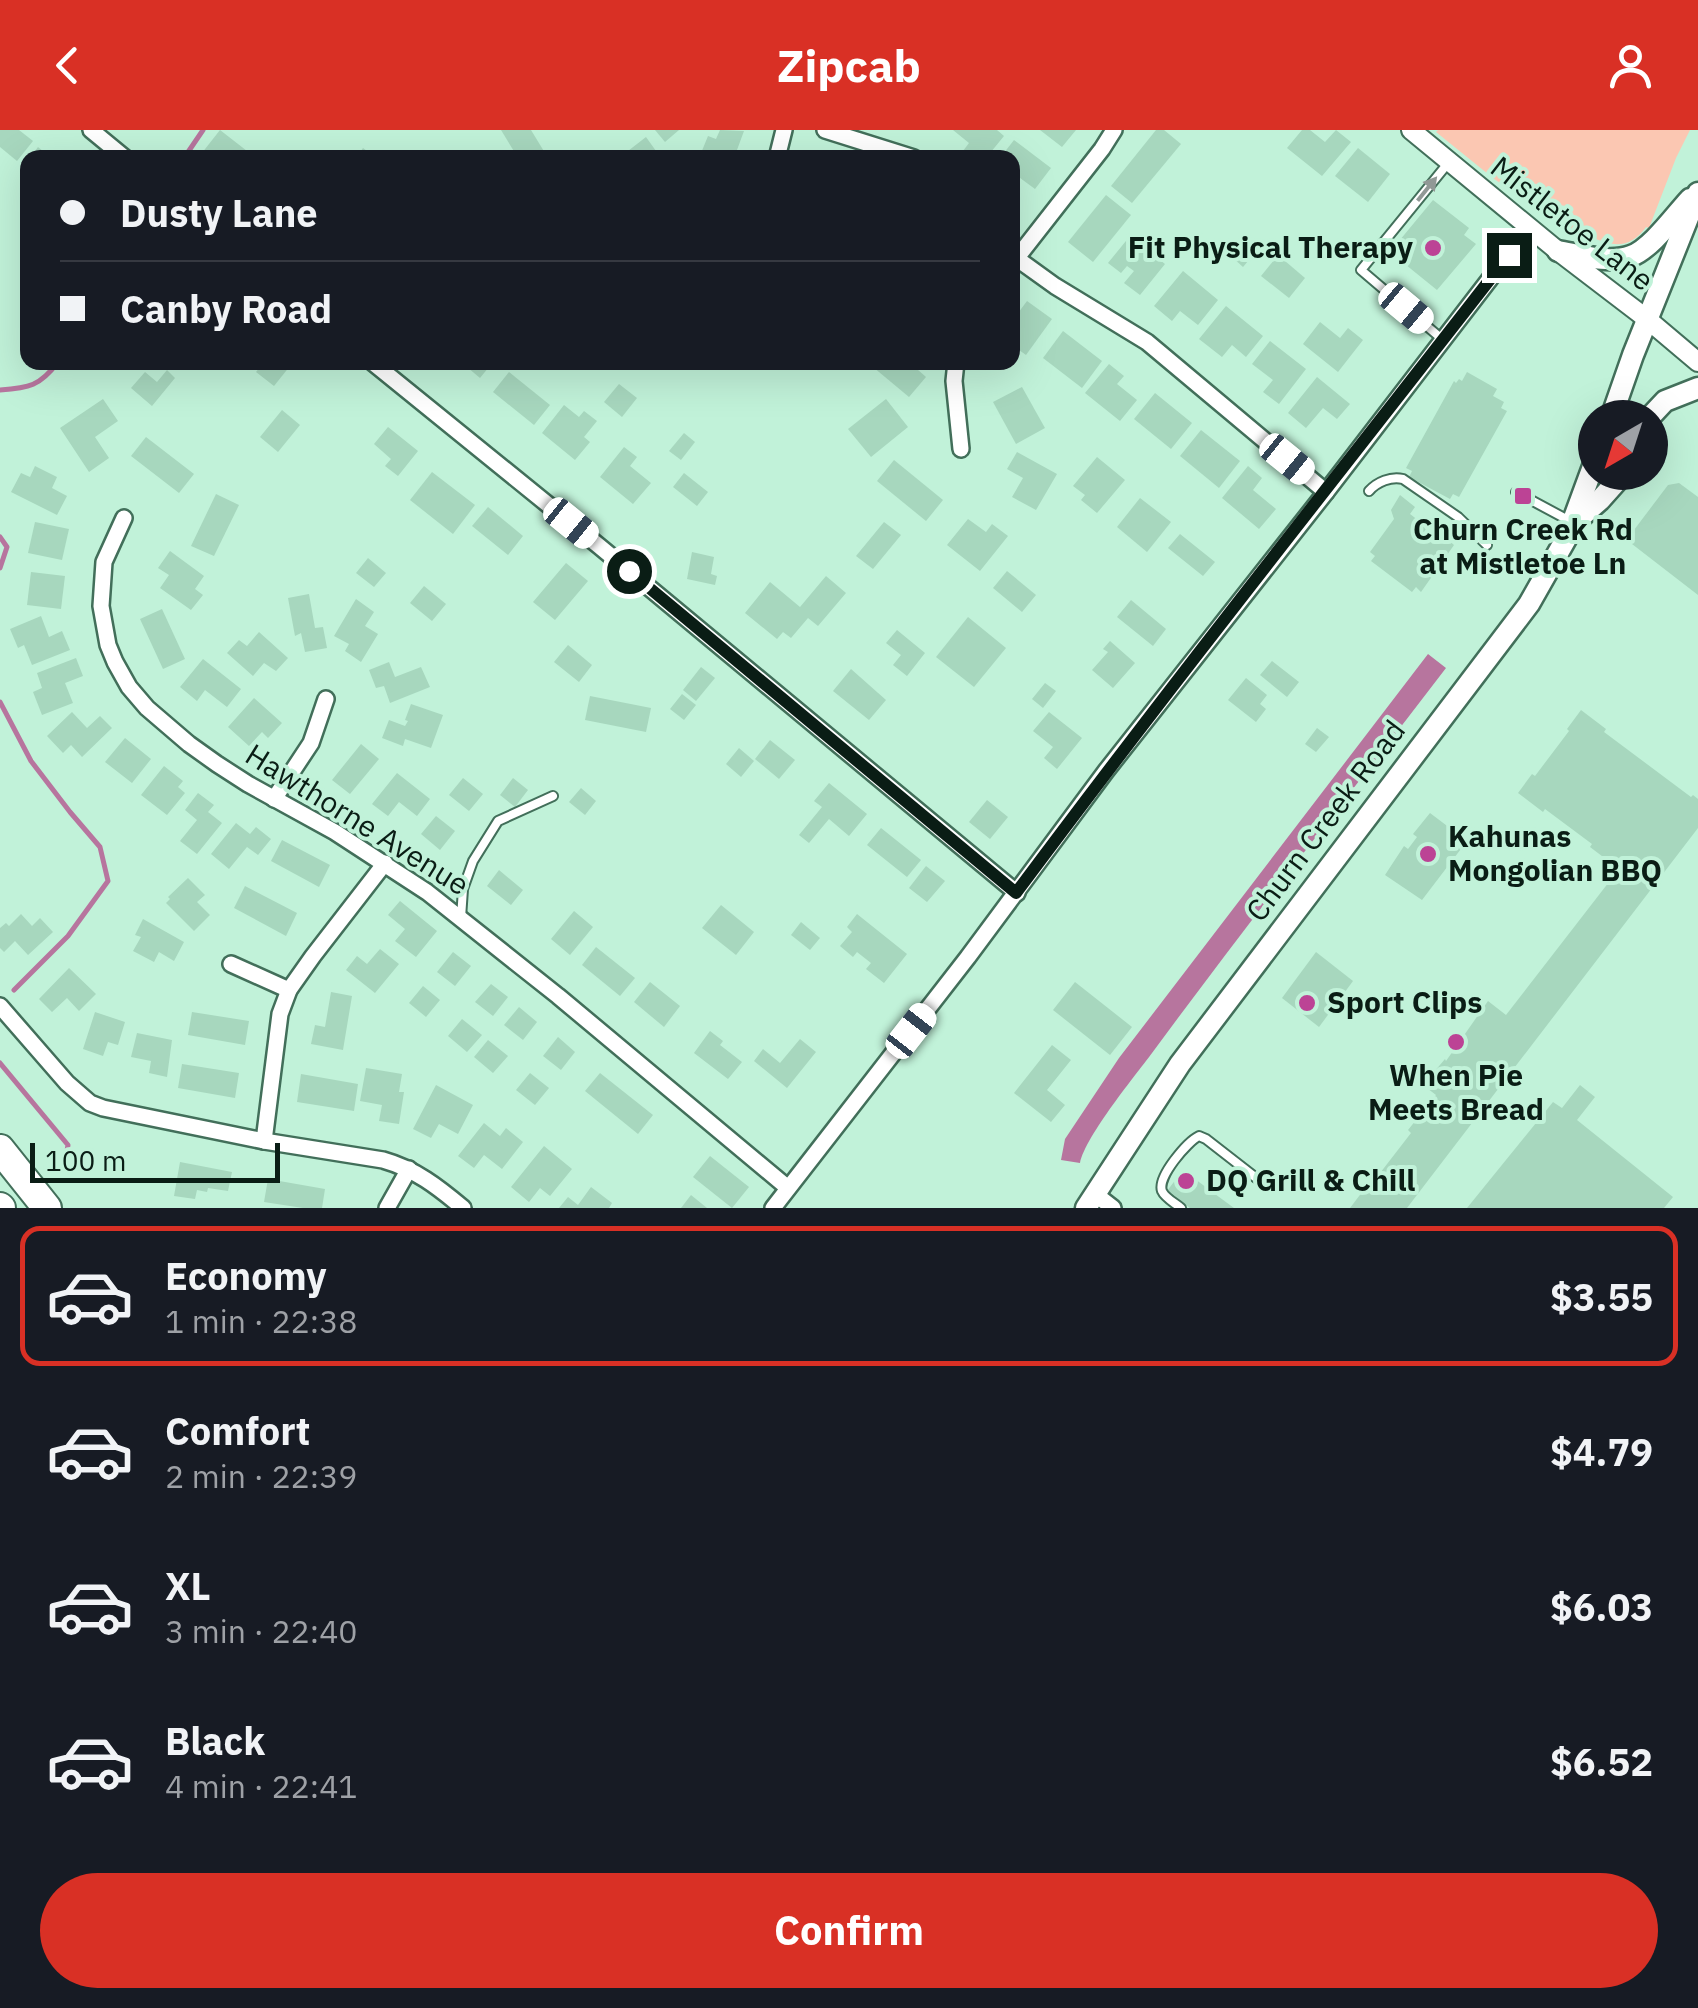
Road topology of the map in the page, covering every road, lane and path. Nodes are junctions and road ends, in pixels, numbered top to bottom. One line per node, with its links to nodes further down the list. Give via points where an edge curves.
1 (91, 130): 5 (street)
2 (825, 130): 6 (street)
3 (1114, 130): 11 (street)
4 (1411, 130): 7 (street, Mistletoe Lane)
5 (115, 150)
6 (889, 150)
7 (1449, 162): 9 (street, Mistletoe Lane); 14 (lane, one-way to 7, via 1361,270)
8 (1698, 192): 10 (main road, via 1629,256); 13 (main road)
9 (1530, 228): 10 (street, Mistletoe Lane); 14 (street)
10 (1558, 251): 13 (street, Mistletoe Lane)
11 (1020, 252)
12 (1020, 263): 24 (street, via 1147,342)
13 (1648, 319): 15 (street, Mistletoe Lane); 19 (main road)
14 (1443, 340): 24 (street)
15 (1698, 362)
16 (382, 370): 34 (street)
17 (955, 370): 21 (street)
18 (1698, 388): 20 (main road)
19 (1618, 400)
20 (1668, 400)
21 (961, 449)
22 (1585, 490): 28 (main road, Churn Creek Road)
23 (1609, 490): 28 (main road)
24 (1326, 492): 34 (street)
25 (1369, 492): 29 (lane, via 1402,479)
26 (1516, 492): 28 (lane)
27 (124, 518): 32 (street, Hawthorne Avenue, via 101,585 108,645 123,678 189,744)
28 (1574, 524): 44 (main road, Churn Creek Road, via 1528,604 1180,1064)
29 (1487, 545)
30 (326, 699): 32 (street, via 311,744)
31 (553, 796): 35 (lane, via 498,821 473,861)
32 (274, 799): 33 (street, Hawthorne Avenue)
33 (385, 863): 35 (street, Hawthorne Avenue); 37 (street)
34 (1016, 893): 43 (street)
35 (461, 918): 43 (street, Hawthorne Avenue)
36 (230, 964): 37 (street)
37 (290, 990): 39 (street, via 280,1014)
38 (0, 1006): 39 (street, via 90,1103)
39 (264, 1141): 41 (street)
40 (0, 1149): 45 (highway)
41 (409, 1169): 46 (street); 47 (street)
42 (1260, 1180): 50 (lane, via 1199,1136 1162,1179 1163,1194)
43 (788, 1188): 48 (street)
44 (1090, 1201): 49 (street)
45 (47, 1208)
46 (387, 1208)
47 (463, 1208)
48 (773, 1208)
49 (1113, 1208)
50 (1181, 1208)

